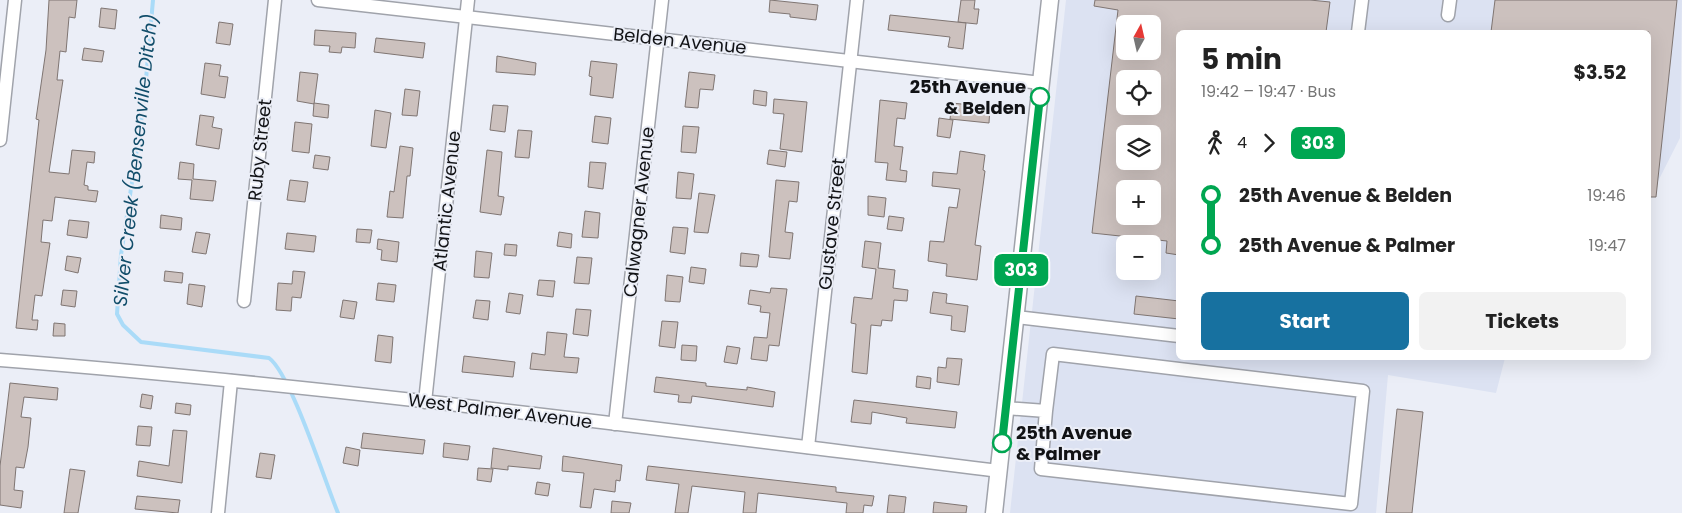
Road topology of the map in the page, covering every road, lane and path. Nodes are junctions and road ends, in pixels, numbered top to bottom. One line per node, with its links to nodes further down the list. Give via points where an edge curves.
1 (15, 0): 16 (street)
2 (276, 0): 17 (street, Ruby Street)
3 (318, 0): 11 (street, Belden Avenue)
4 (468, 0): 11 (street, Atlantic Avenue)
5 (662, 0): 13 (street, Calwagner Avenue)
6 (857, 0): 14 (street, Gustave Street)
7 (1050, 0): 15 (main road)
8 (1362, 0): 12 (street)
9 (1450, 0): 10 (street)
10 (1448, 15)
11 (466, 17): 13 (street, Belden Avenue); 22 (street, Atlantic Avenue)
12 (1358, 30)
13 (658, 38): 14 (street, Belden Avenue); 25 (street, Calwagner Avenue)
14 (850, 60): 15 (street, Belden Avenue); 26 (street, Gustave Street)
15 (1041, 83): 18 (main road)
16 (0, 140)
17 (244, 301)
18 (1016, 317): 19 (street); 23 (main road)
19 (1176, 336)
20 (0, 360): 21 (street, West Palmer Avenue)
21 (231, 381): 22 (street, West Palmer Avenue); 28 (street)
22 (425, 402): 25 (street, West Palmer Avenue)
23 (1006, 408): 24 (street); 27 (main road)
24 (1046, 411): 24 (street, via 1042,469 1351,504 1364,391 1053,354)
25 (615, 424): 26 (street, West Palmer Avenue)
26 (808, 447): 27 (street, West Palmer Avenue)
27 (999, 471): 29 (main road)
28 (218, 513)
29 (994, 513)

